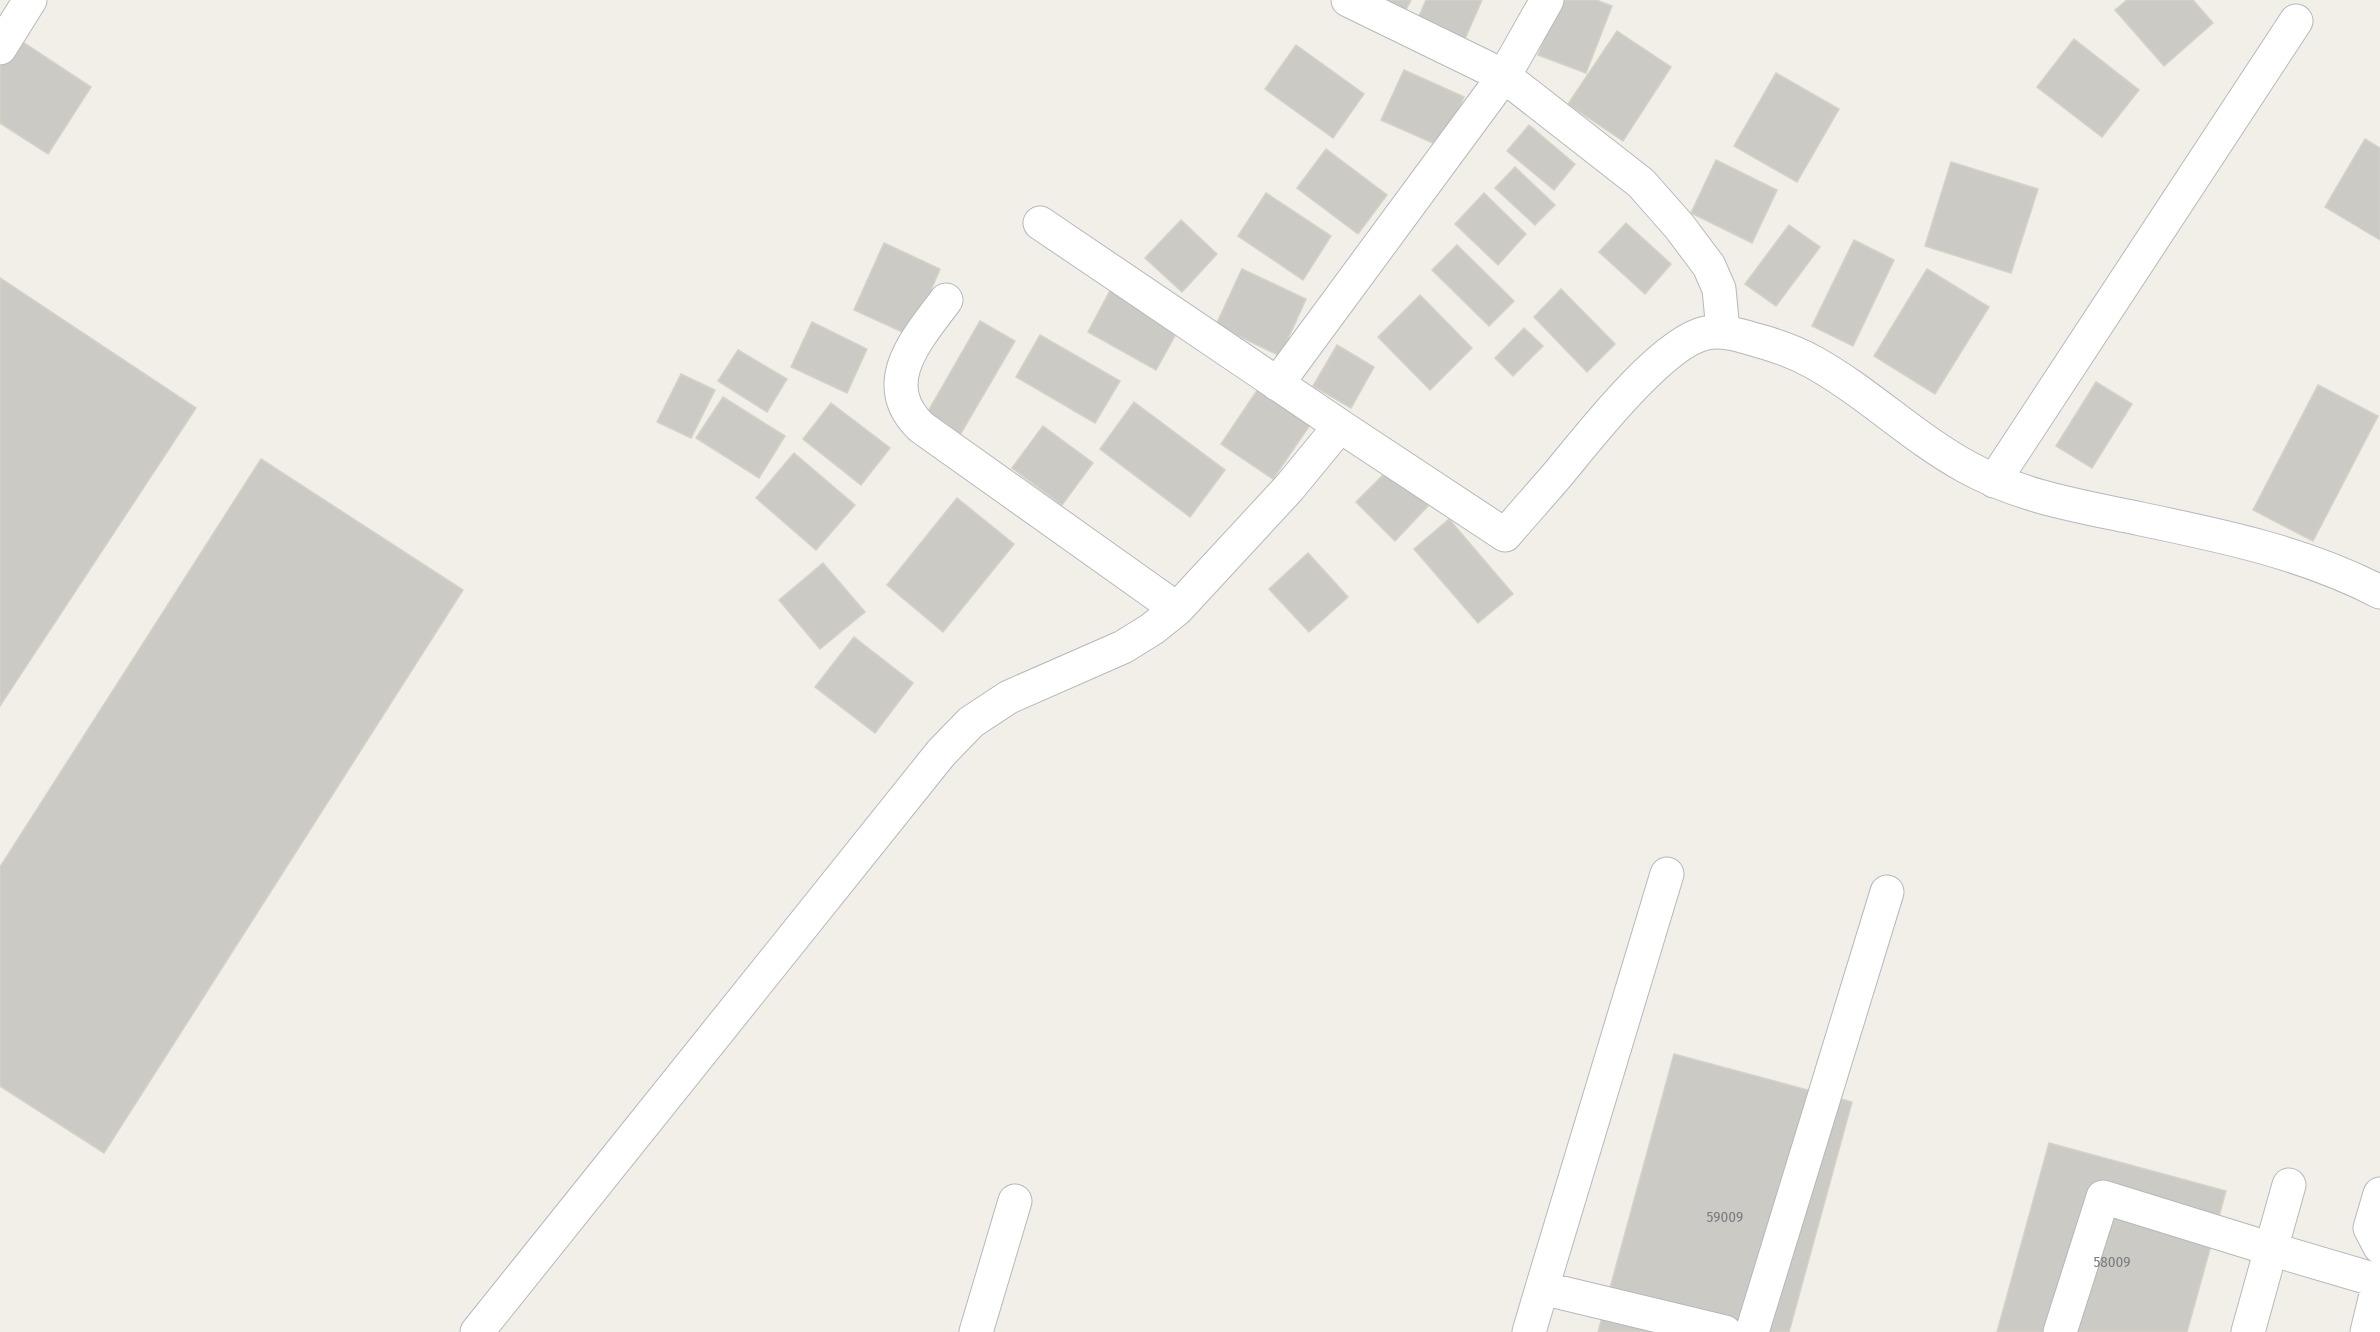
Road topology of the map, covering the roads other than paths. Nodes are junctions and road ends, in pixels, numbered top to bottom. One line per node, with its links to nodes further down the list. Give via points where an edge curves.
1 (30, 0): 5 (street)
2 (1348, 0): 6 (street)
3 (1547, 0): 6 (street)
4 (2296, 21): 12 (street)
5 (0, 48)
6 (1504, 76): 9 (street, via 1641,183 1679,226 1709,266 1719,288); 10 (street)
7 (1040, 222): 10 (street)
8 (945, 300): 14 (street, via 902,369 900,392 911,417)
9 (1723, 332): 11 (street, via 1703,334 1685,342 1658,363 1504,535); 12 (street, via 1772,345 1813,362 1920,438)
10 (1277, 384): 11 (street)
11 (1340, 426): 14 (street, via 1289,488)
12 (1994, 481): 13 (street, via 2056,502 2274,550 2351,577)
13 (2380, 592)
14 (1177, 609): 24 (street, via 1123,647 1009,697 971,722 941,753)
15 (1667, 874): 23 (street)
16 (1887, 892): 28 (street)
17 (2289, 1185): 21 (street)
18 (2380, 1194): 20 (street, via 2370,1228)
19 (1015, 1201): 25 (street)
20 (2380, 1248)
21 (2271, 1249): 22 (street); 29 (street, via 2103,1197); 30 (street)
22 (2379, 1280): 31 (street)
23 (1542, 1288): 26 (street); 27 (street)
24 (477, 1332)
25 (976, 1332)
26 (1528, 1332)
27 (1725, 1332)
28 (1752, 1332)
29 (2060, 1332)
30 (2248, 1332)
31 (2367, 1332)

